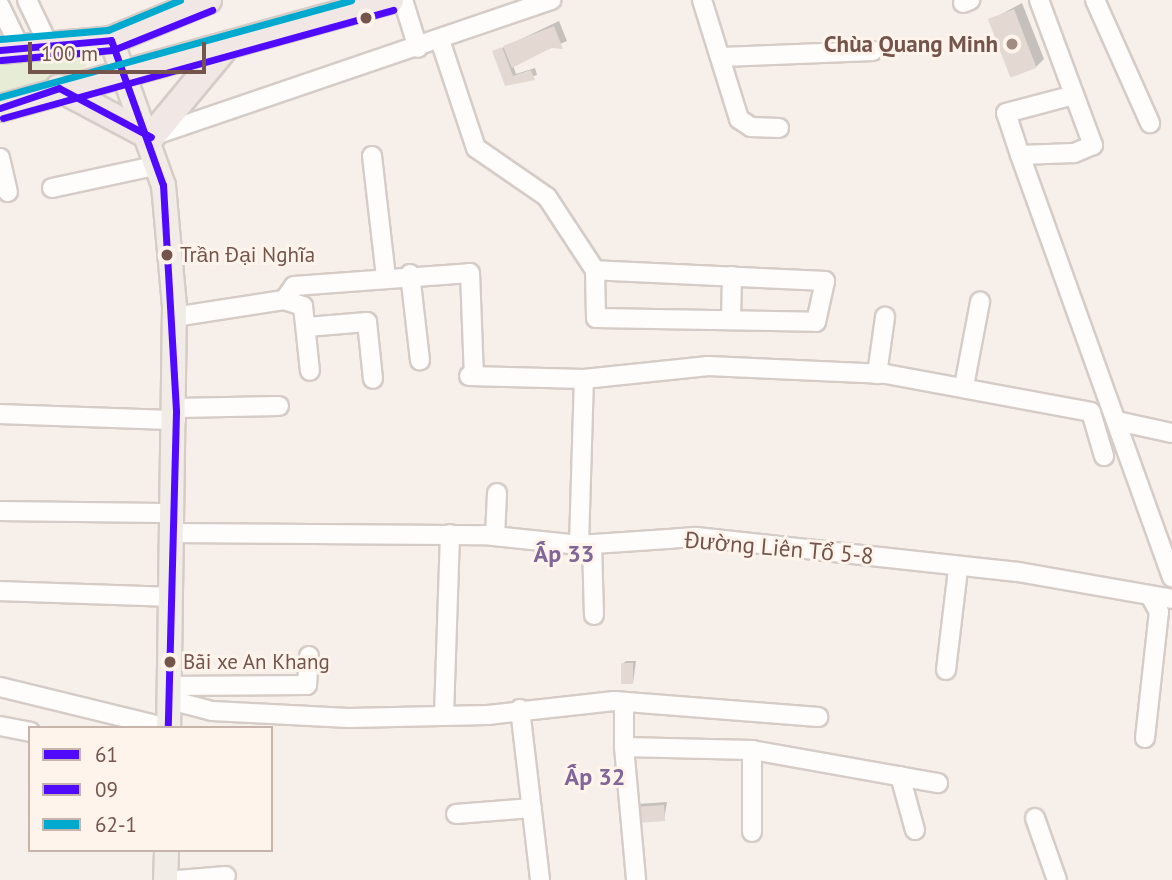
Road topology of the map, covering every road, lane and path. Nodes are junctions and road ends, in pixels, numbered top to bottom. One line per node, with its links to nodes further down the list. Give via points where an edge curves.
1 (27, 0): 14 (street)
2 (208, 0): 10 (highway)
3 (403, 0): 12 (street)
4 (552, 0): 11 (street)
5 (702, 0): 17 (street)
6 (1039, 0): 20 (street)
7 (1095, 0): 23 (street)
8 (371, 2): 15 (highway)
9 (0, 6): 13 (street)
10 (111, 40): 14 (highway); 18 (main road)
11 (440, 40): 12 (street); 32 (street, via 475,148 547,197)
12 (418, 48): 25 (street)
13 (10, 50): 14 (highway)
14 (51, 50)
15 (223, 50): 18 (highway); 25 (highway)
16 (873, 51): 17 (street)
17 (722, 57): 24 (street, via 739,119 751,127)
18 (122, 72): 19 (highway); 21 (highway, via 92,71); 25 (main road)
19 (59, 88): 22 (highway); 25 (highway)
20 (1074, 95): 26 (street, via 1006,113); 26 (street, via 1093,145 1074,153)
21 (0, 96)
22 (0, 108)
23 (1150, 123)
24 (779, 128)
25 (151, 137): 29 (main road)
26 (1020, 155): 52 (street)
27 (372, 156): 35 (street)
28 (0, 158): 31 (street)
29 (158, 165): 30 (street); 38 (main road)
30 (51, 188)
31 (8, 192)
32 (595, 270): 34 (street); 40 (street, via 596,318)
33 (410, 274): 35 (street); 42 (street); 46 (street, via 470,273 471,376)
34 (732, 276): 40 (street); 40 (street, via 825,281 816,322)
35 (386, 277): 36 (street, via 293,286)
36 (284, 300): 38 (street); 41 (street, via 302,304)
37 (980, 302): 47 (street)
38 (174, 317): 51 (main road)
39 (885, 317): 44 (street)
40 (731, 320)
41 (306, 327): 43 (street); 45 (street, via 367,322)
42 (420, 360)
43 (310, 371)
44 (877, 374): 46 (street, via 708,366); 47 (street)
45 (373, 379)
46 (584, 379): 60 (street)
47 (964, 386): 49 (street)
48 (279, 406): 51 (street)
49 (1091, 412): 52 (street); 54 (street)
50 (0, 414): 51 (street)
51 (176, 414): 57 (main road)
52 (1116, 416): 53 (street); 62 (street)
53 (1172, 433)
54 (1104, 456)
55 (497, 493): 59 (street)
56 (0, 511): 57 (street, Đường Liên Tổ 5-8)
57 (173, 523): 58 (street, Đường Liên Tổ 5-8); 65 (main road)
58 (450, 534): 59 (street, Đường Liên Tổ 5-8); 74 (street)
59 (495, 536): 60 (street, Đường Liên Tổ 5-8)
60 (585, 545): 61 (street, Đường Liên Tổ 5-8, via 696,537); 67 (street)
61 (958, 569): 64 (street, Đường Liên Tổ 5-8, via 1018,572); 69 (street)
62 (1172, 578)
63 (0, 591): 65 (street)
64 (1150, 596): 66 (street, Đường Liên Tổ 5-8); 80 (street, via 1159,612)
65 (172, 597): 71 (main road)
66 (1172, 599)
67 (594, 615)
68 (309, 656): 71 (street, via 307,685)
69 (946, 670)
70 (0, 687): 77 (street)
71 (170, 693): 74 (street, via 212,710); 78 (main road)
72 (624, 702): 73 (street); 75 (street); 81 (street)
73 (520, 709): 74 (street); 85 (street)
74 (444, 715)
75 (818, 717)
76 (0, 726): 79 (street)
77 (160, 726)
78 (168, 726)
79 (28, 732)
80 (1145, 738)
81 (624, 747): 82 (street); 95 (street)
82 (752, 750): 83 (street); 89 (street)
83 (900, 776): 84 (street); 88 (street)
84 (938, 783)
85 (532, 808): 86 (street); 94 (street)
86 (456, 814)
87 (1035, 818): 96 (street)
88 (915, 830)
89 (752, 832)
90 (166, 852): 92 (main road)
91 (226, 876): 93 (street)
92 (165, 880)
93 (178, 880)
94 (540, 880)
95 (636, 880)
96 (1057, 880)

